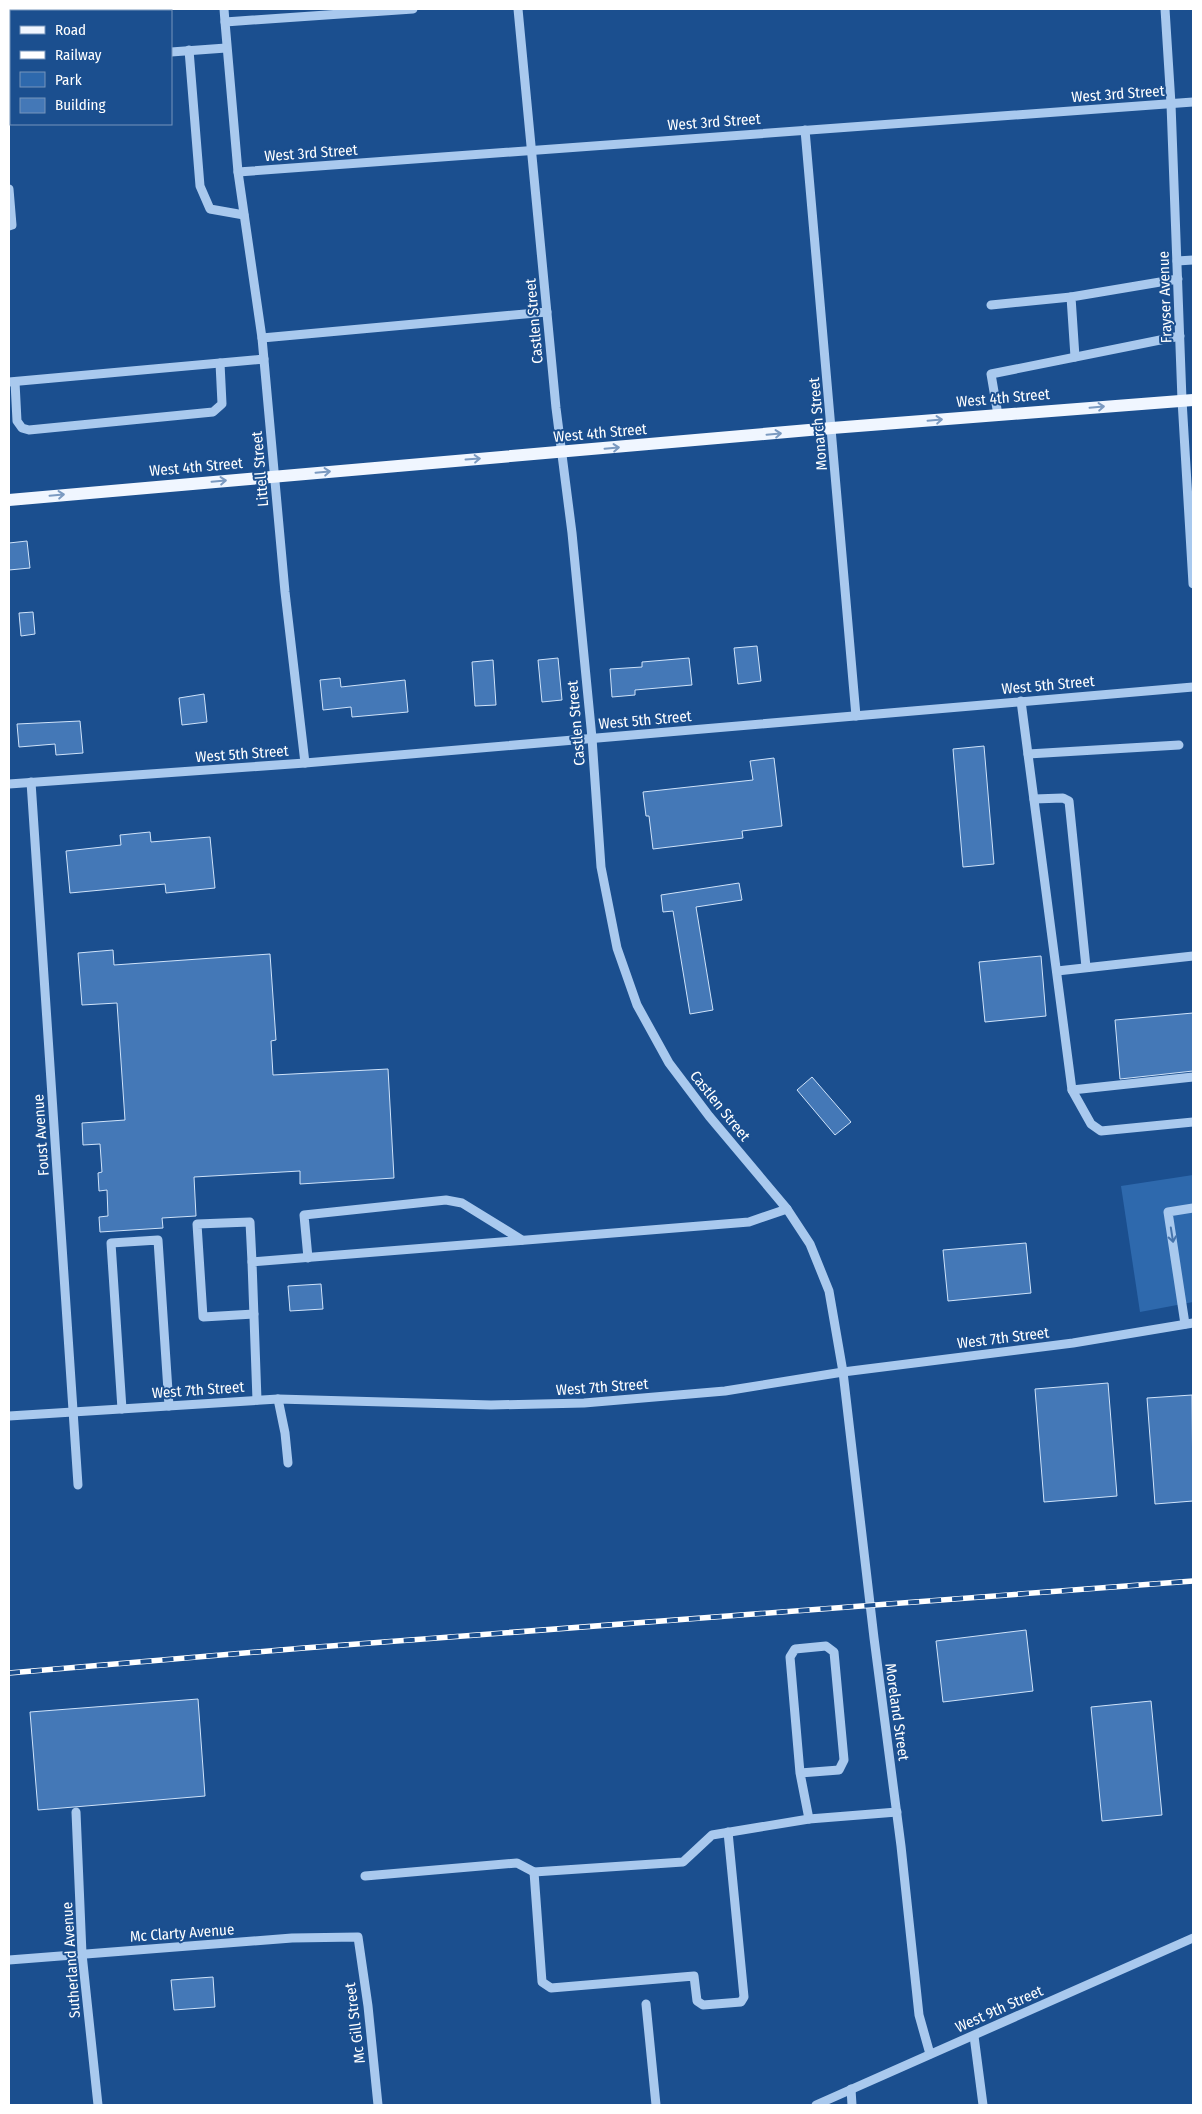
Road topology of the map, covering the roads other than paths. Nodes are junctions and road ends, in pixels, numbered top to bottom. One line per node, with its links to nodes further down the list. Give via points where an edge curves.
1 (224, 9): 5 (street, Littell Street)
2 (413, 9): 5 (street)
3 (518, 9): 12 (street, Castlen Street)
4 (1165, 9): 10 (street, Frayser Avenue)
5 (225, 22): 6 (street, Littell Street)
6 (226, 48): 7 (street); 13 (street, Littell Street)
7 (189, 50): 8 (street); 15 (street, via 200,186 210,209)
8 (172, 52)
9 (1193, 102): 10 (street, West 3rd Street)
10 (1171, 104): 11 (street, West 3rd Street); 18 (street, Frayser Avenue)
11 (805, 130): 12 (street, West 3rd Street); 31 (street, Monarch Street)
12 (531, 149): 13 (street, West 3rd Street, via 440,159); 22 (street, Castlen Street)
13 (238, 172): 15 (street, Littell Street)
14 (9, 189): 16 (street, via 12,225)
15 (244, 215): 24 (street, Littell Street)
16 (9, 226)
17 (1193, 260): 18 (street)
18 (1177, 261): 19 (street, Frayser Avenue)
19 (1178, 279): 20 (street); 23 (street, Frayser Avenue)
20 (1071, 296): 21 (street); 25 (street)
21 (991, 305)
22 (547, 312): 24 (street); 32 (street, Castlen Street)
23 (1180, 336): 25 (street); 29 (street, Frayser Avenue)
24 (262, 338): 26 (street, Littell Street)
25 (1076, 357): 30 (street, via 991,374)
26 (264, 359): 27 (street); 33 (street, Littell Street)
27 (220, 363): 28 (street); 28 (street, via 222,404 213,412 29,430 22,428 17,421)
28 (12, 382)
29 (1188, 400): 30 (main road, West 4th Street, one-way to 29); 35 (street, Frayser Avenue)
30 (998, 415): 31 (main road, West 4th Street, one-way to 30)
31 (832, 428): 32 (main road, West 4th Street, one-way to 31); 38 (street, Monarch Street)
32 (563, 452): 33 (main road, West 4th Street, one-way to 32); 39 (street, Castlen Street)
33 (275, 476): 34 (main road, West 4th Street, one-way to 33); 42 (street, Littell Street)
34 (9, 500)
35 (1193, 584)
36 (1193, 687): 37 (street, West 5th Street)
37 (1021, 701): 38 (street, West 5th Street); 41 (street)
38 (856, 716): 39 (street, West 5th Street)
39 (592, 738): 42 (street, West 5th Street); 53 (street, Castlen Street, via 601,867 617,948 638,1005 669,1063)
40 (1179, 745): 41 (street)
41 (1028, 754): 45 (street)
42 (305, 764): 43 (street, West 5th Street)
43 (31, 782): 44 (street, West 5th Street); 64 (street, Foust Avenue)
44 (9, 784)
45 (1034, 799): 47 (street, via 1063,798 1069,801); 48 (street)
46 (1193, 956): 47 (street)
47 (1086, 968): 48 (street)
48 (1056, 970): 50 (street)
49 (1193, 1077): 50 (street)
50 (1072, 1090): 51 (street, via 1091,1124 1101,1131)
51 (1193, 1122)
52 (1193, 1208): 58 (street, one-way to 58, via 1168,1212)
53 (787, 1209): 54 (street, via 749,1222); 59 (street, Castlen Street, via 810,1244 829,1291)
54 (522, 1240): 55 (street); 55 (street, via 462,1203 446,1200 304,1215)
55 (308, 1258): 56 (street)
56 (252, 1262): 57 (street); 57 (street, via 250,1222 198,1224 202,1317)
57 (254, 1314): 61 (street)
58 (1189, 1323): 59 (street, West 7th Street, via 1073,1343)
59 (842, 1372): 60 (street, West 7th Street, via 725,1391 584,1403); 70 (street, Moreland Street)
60 (278, 1399): 61 (street, West 7th Street); 66 (street)
61 (257, 1400): 62 (street, West 7th Street)
62 (169, 1406): 63 (street, West 7th Street); 63 (street, via 158,1240 139,1241 111,1243)
63 (122, 1409): 64 (street, West 7th Street)
64 (74, 1412): 65 (street, West 7th Street); 67 (street, Foust Avenue)
65 (9, 1416)
66 (288, 1463)
67 (78, 1485)
68 (800, 1773): 68 (street, via 790,1657 795,1649 826,1646 834,1652 844,1760 838,1770); 71 (street)
69 (76, 1812): 77 (street, Sutherland Avenue)
70 (897, 1812): 71 (street); 81 (street, Moreland Street, via 919,2015)
71 (809, 1819): 72 (street)
72 (728, 1832): 73 (street, via 712,1835 682,1862); 73 (street, via 744,1997 741,2002 703,2005 697,2001 694,1976 551,1988 542,1982)
73 (534, 1872): 74 (street, via 517,1863)
74 (365, 1876)
75 (358, 1937): 77 (street, Mc Clarty Avenue, via 292,1938); 84 (street, Mc Gill Street)
76 (1193, 1938): 80 (street, West 9th Street)
77 (82, 1954): 78 (street, Mc Clarty Avenue); 83 (street, Sutherland Avenue)
78 (9, 1960)
79 (646, 2004): 85 (street)
80 (974, 2036): 81 (street, West 9th Street); 88 (street)
81 (930, 2054): 82 (street, West 9th Street)
82 (851, 2089): 86 (street, West 9th Street); 87 (street)
83 (98, 2105)
84 (378, 2105)
85 (656, 2105)
86 (816, 2105)
87 (852, 2105)
88 (983, 2105)

